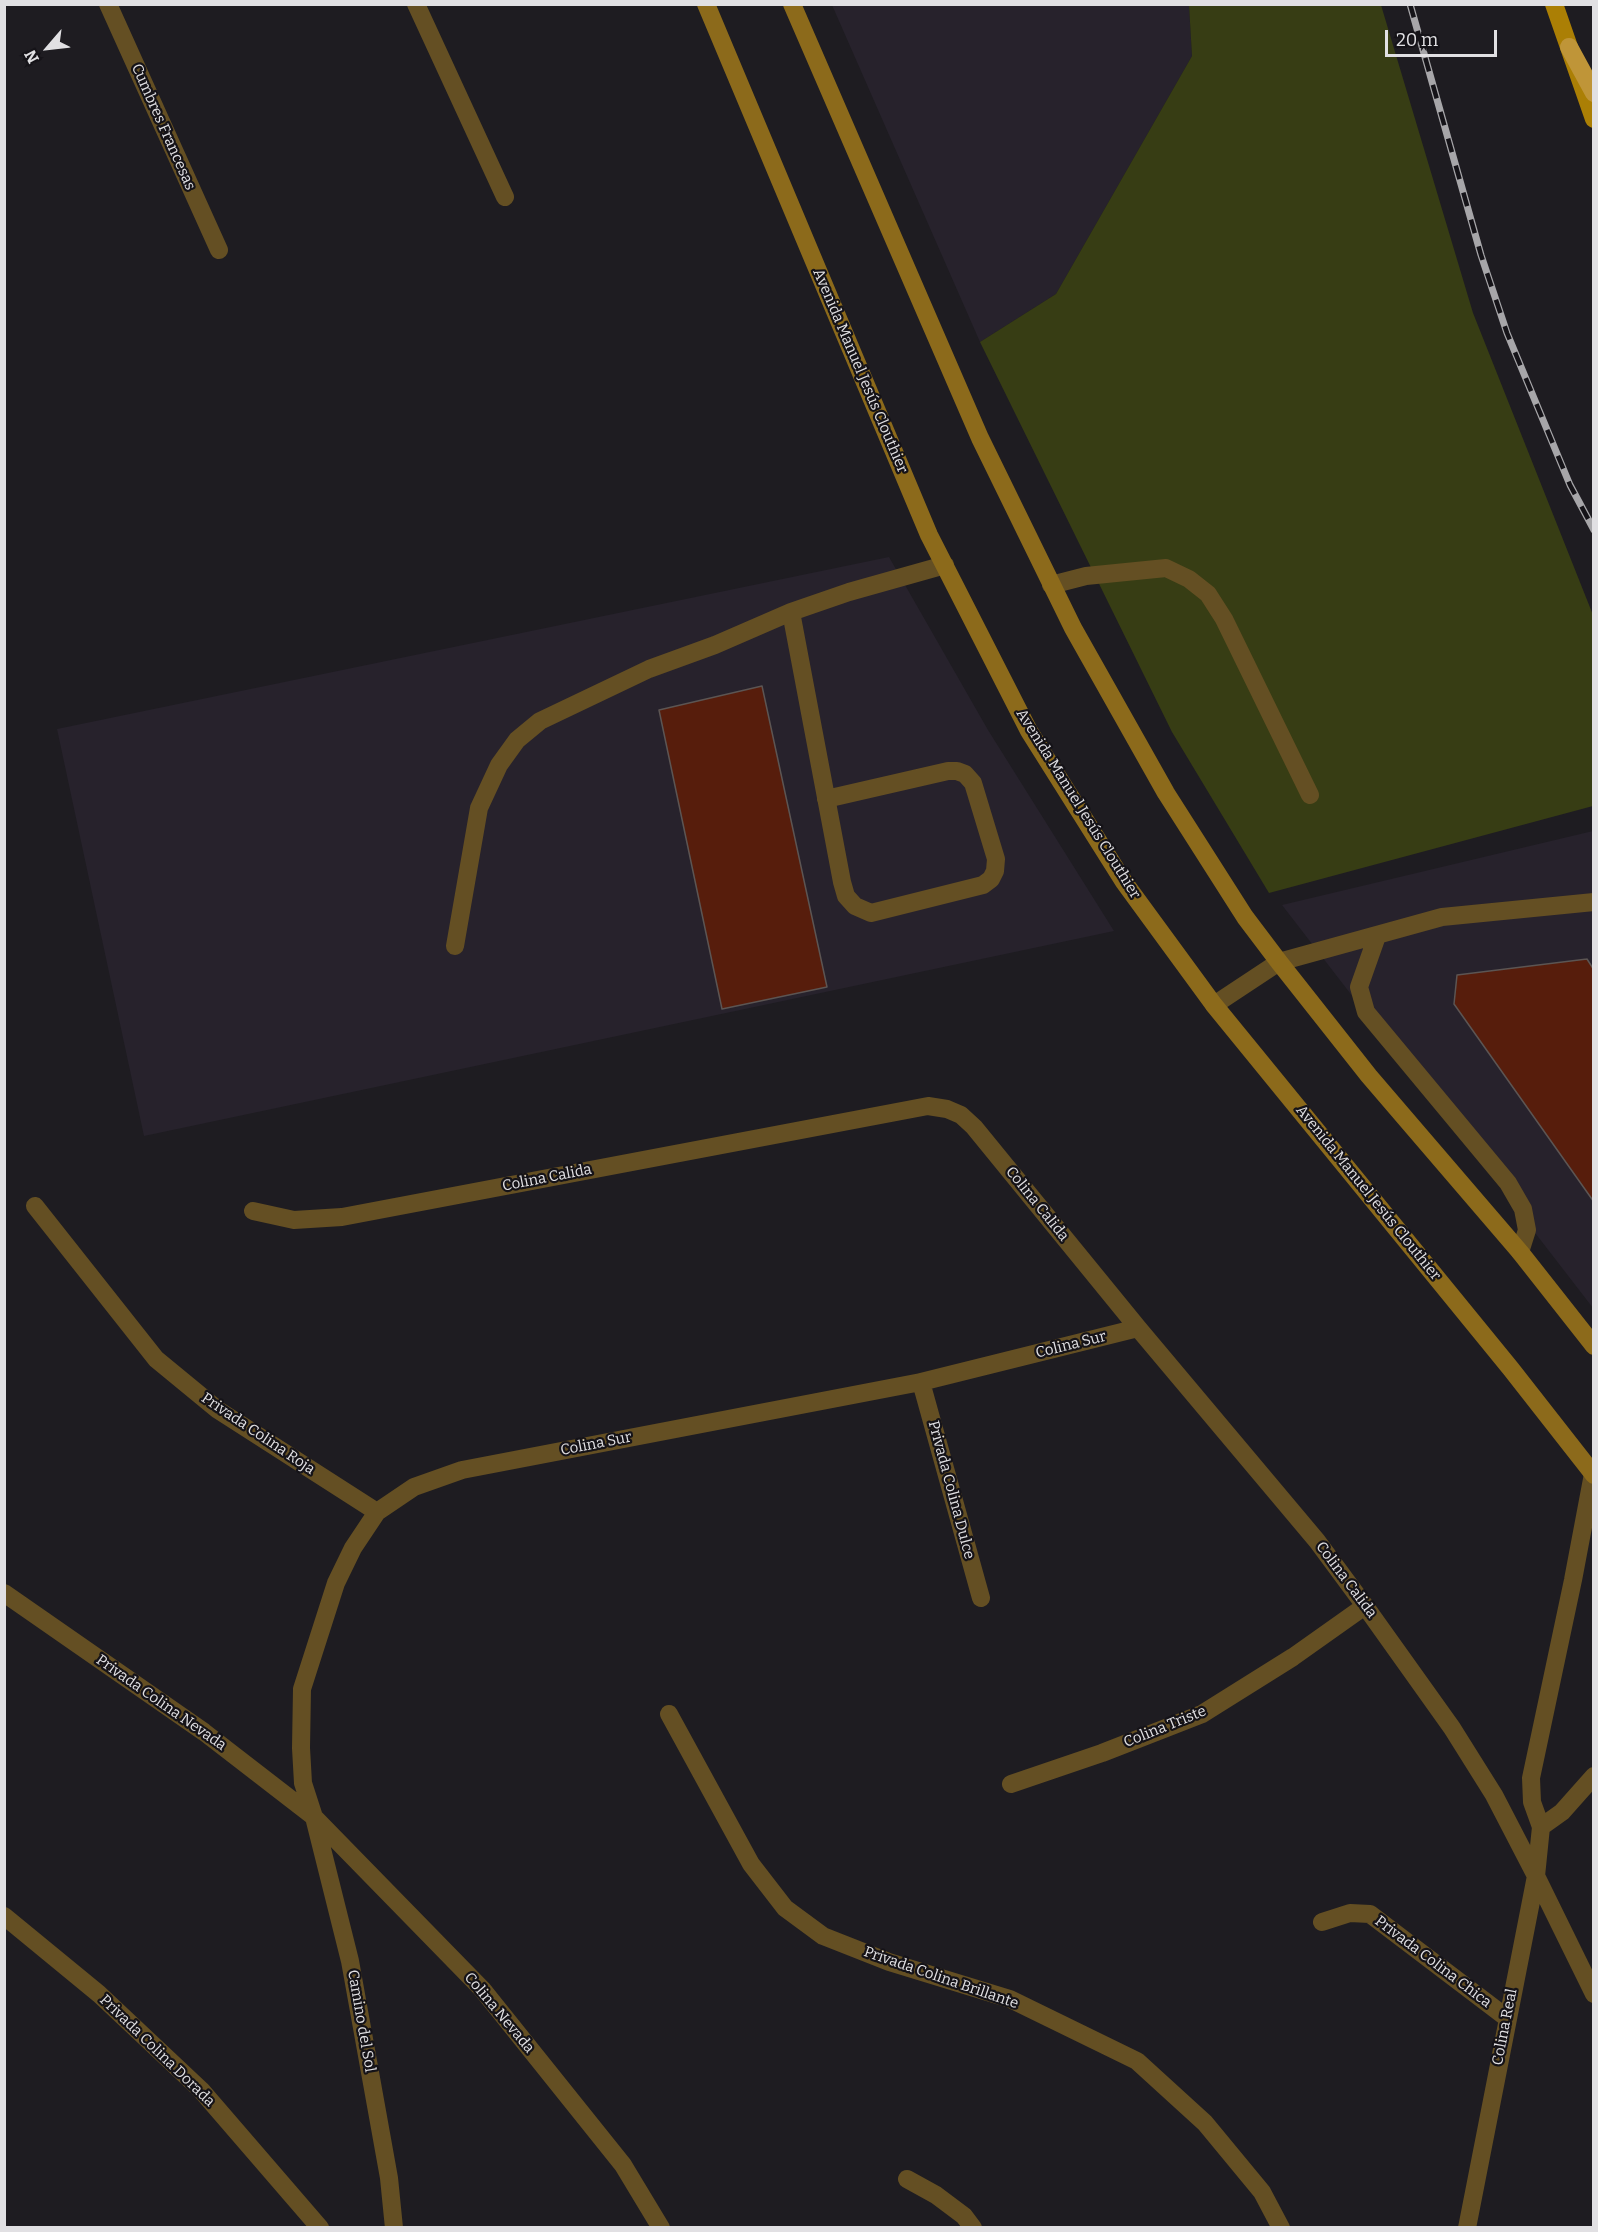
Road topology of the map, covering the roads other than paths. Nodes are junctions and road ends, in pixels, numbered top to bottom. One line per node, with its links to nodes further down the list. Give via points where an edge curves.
1 (108, 4): 10 (street, Cumbres Francesas)
2 (416, 4): 9 (street)
3 (706, 4): 11 (street, Avenida Manuel Jesús Clouthier)
4 (792, 4): 12 (street, via 980,438)
5 (1554, 4): 6 (main road)
6 (1569, 47): 7 (highway); 8 (main road)
7 (1593, 93)
8 (1593, 119)
9 (505, 197)
10 (219, 250)
11 (945, 566): 13 (street); 20 (street, Avenida Manuel Jesús Clouthier, via 1029,731 1124,882)
12 (1051, 585): 14 (street, via 1086,576 1166,568 1208,594); 19 (street, via 1166,793)
13 (791, 612): 15 (street); 18 (street, via 590,696 540,721 517,740 499,765 479,808)
14 (1310, 795)
15 (826, 799): 15 (street, via 846,896 855,906 871,913 983,885 995,871 996,859 973,783 965,774 948,771)
16 (1593, 902): 17 (street, via 1442,917)
17 (1377, 936): 19 (street); 23 (street, via 1359,987 1366,1012 1508,1183 1523,1209 1527,1230)
18 (455, 946)
19 (1278, 962): 20 (street); 23 (street, via 1369,1076)
20 (1214, 1005): 27 (street, Avenida Manuel Jesús Clouthier)
21 (35, 1206): 28 (street, Privada Colina Roja, via 156,1359 218,1410)
22 (253, 1211): 24 (street, Colina Calida, via 294,1220 342,1217 928,1106 961,1115 974,1127)
23 (1520, 1252): 25 (street)
24 (1138, 1328): 26 (street, Colina Sur); 31 (street, Colina Calida, via 1317,1541)
25 (1593, 1346)
26 (921, 1382): 28 (street, Colina Sur, via 462,1470 414,1487); 30 (street, Privada Colina Dulce)
27 (1593, 1474): 36 (street, Colina Real, via 1530,1778 1532,1802)
28 (377, 1512): 35 (street, Colina Sur, via 336,1583 302,1689 303,1783)
29 (4, 1593): 35 (street, Privada Colina Nevada, via 204,1732)
30 (981, 1599)
31 (1365, 1606): 34 (street, Colina Triste, via 1202,1714); 37 (street, Colina Calida, via 1452,1728 1494,1795)
32 (669, 1714): 47 (street, Privada Colina Brillante, via 751,1864 785,1908 823,1936 889,1962 1010,1999 1137,2061 1205,2123 1262,2192)
33 (1593, 1776): 36 (street, via 1562,1812)
34 (1011, 1784)
35 (314, 1817): 44 (street, Camino del Sol, via 350,1961 389,2178); 45 (street, Colina Nevada, via 482,1989 623,2164)
36 (1541, 1827): 37 (street, Colina Real)
37 (1536, 1876): 40 (street, Colina Calida); 41 (street, Colina Real)
38 (4, 1916): 43 (street, Privada Colina Dorada, via 99,1994 201,2090)
39 (1322, 1922): 41 (street, Privada Colina Chica, via 1350,1912 1370,1914)
40 (1593, 1994)
41 (1507, 2018): 48 (street, Colina Real)
42 (907, 2179): 46 (street, via 936,2195)
43 (320, 2228)
44 (394, 2228)
45 (661, 2228)
46 (973, 2228)
47 (1281, 2228)
48 (1467, 2228)

